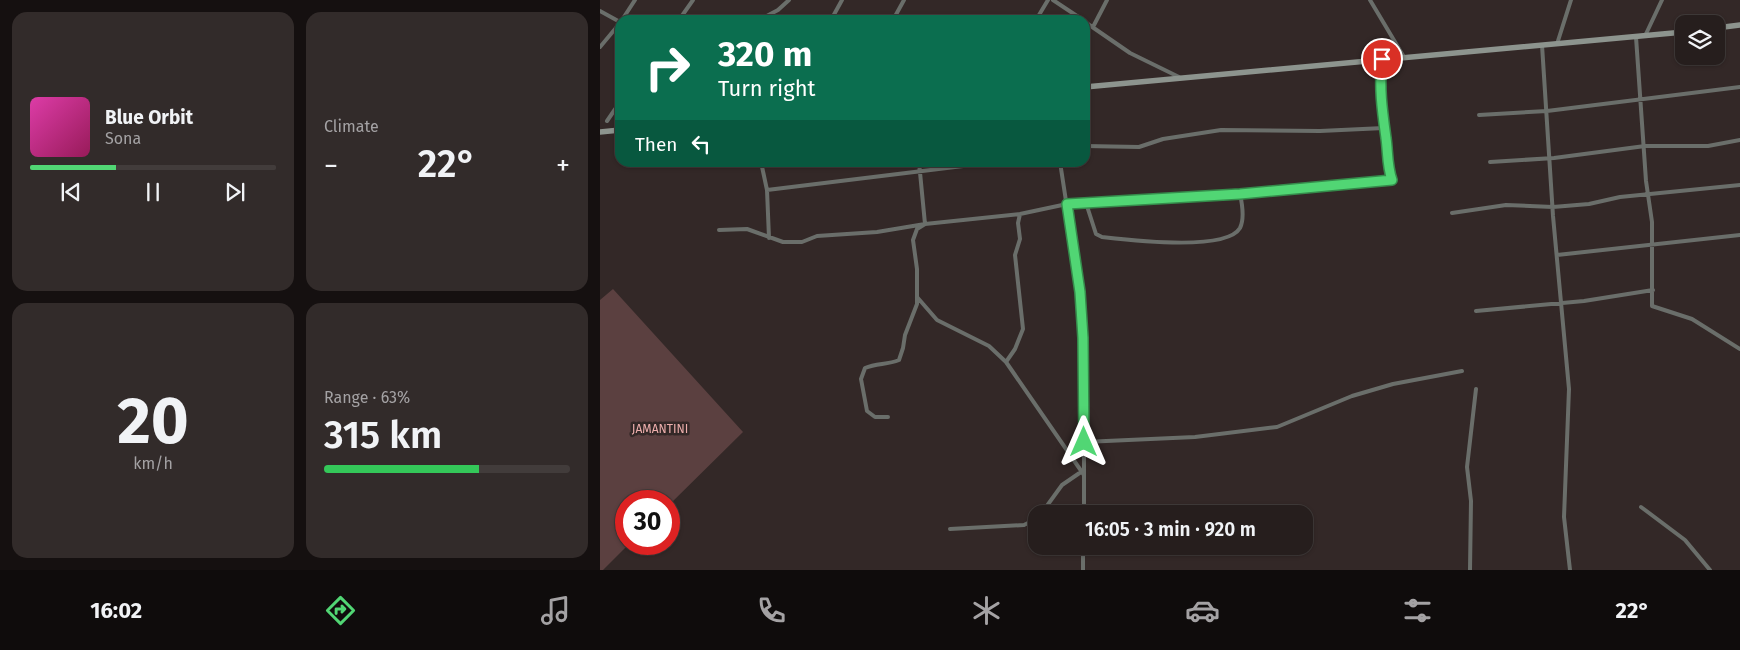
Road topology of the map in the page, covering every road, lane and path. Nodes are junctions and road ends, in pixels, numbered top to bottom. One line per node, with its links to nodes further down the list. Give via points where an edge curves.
1 (635, 0): 13 (street)
2 (693, 0): 14 (street)
3 (789, 0): 15 (street)
4 (842, 0): 16 (street)
5 (904, 0): 17 (street)
6 (1048, 0): 18 (street)
7 (1053, 0): 19 (street)
8 (1107, 0): 23 (street)
9 (1370, 0): 32 (street)
10 (1571, 0): 29 (street)
11 (1662, 0): 28 (street)
12 (600, 11): 20 (street)
13 (625, 15)
14 (683, 15)
15 (768, 15)
16 (834, 15)
17 (896, 15)
18 (1039, 15)
19 (1075, 15)
20 (615, 19)
21 (1090, 25): 23 (street)
22 (1740, 25): 24 (street)
23 (1093, 27): 34 (street, via 1130,52)
24 (1725, 27)
25 (615, 29): 31 (street)
26 (1675, 33): 28 (street)
27 (1636, 37): 28 (street); 29 (street); 37 (street)
28 (1645, 37)
29 (1557, 44): 30 (street)
30 (1542, 45): 32 (street); 39 (street)
31 (600, 48)
32 (1404, 57): 33 (street)
33 (1382, 59): 34 (street); 42 (street, via 1380,100)
34 (1181, 78): 35 (street)
35 (1090, 87)
36 (1740, 87): 37 (street)
37 (1641, 100): 39 (street); 47 (street)
38 (615, 109): 41 (street)
39 (1547, 112): 40 (street); 48 (street)
40 (1479, 115)
41 (607, 121)
42 (1384, 128): 46 (street, via 1221,130 1163,139 1139,147); 56 (street, via 1392,180)
43 (615, 130): 44 (street)
44 (600, 132)
45 (1740, 140): 47 (street, via 1708,146)
46 (1090, 146)
47 (1645, 146): 48 (street); 57 (street)
48 (1549, 158): 49 (street); 60 (street)
49 (1490, 162)
50 (763, 167): 55 (street)
51 (960, 167): 53 (street)
52 (1061, 167): 59 (street)
53 (919, 170): 55 (street); 63 (street)
54 (1740, 185): 57 (street)
55 (766, 190): 66 (street)
56 (1240, 194): 58 (street); 58 (street, via 1243,209 1241,227 1230,238 1213,241 1102,237 1096,234)
57 (1648, 195): 60 (street); 67 (street)
58 (1086, 203): 59 (street)
59 (1067, 204): 62 (street); 78 (street, via 1080,292)
60 (1553, 206): 61 (street, via 1506,205); 68 (street)
61 (1452, 213)
62 (1020, 214): 63 (street); 74 (street, via 1020,239 1015,255 1023,329)
63 (925, 224): 66 (street, via 877,232 817,236 802,242); 70 (street, via 917,229 913,240)
64 (719, 230): 66 (street, via 747,229)
65 (1740, 235): 67 (street)
66 (769, 238)
67 (1653, 243): 68 (street); 69 (street)
68 (1557, 255): 71 (street)
69 (1653, 290): 71 (street); 73 (street, via 1652,306 1692,319)
70 (917, 297): 74 (street, via 937,320 989,346); 77 (street, via 899,360 865,368 861,379 867,411 875,417)
71 (1561, 303): 72 (street); 88 (street, via 1568,389 1564,517)
72 (1476, 311)
73 (1740, 349)
74 (1006, 362): 79 (street)
75 (1462, 370): 78 (street, via 1352,396 1277,427 1195,437)
76 (1476, 389): 87 (street, via 1467,467 1471,501)
77 (888, 417)
78 (1084, 442): 79 (street)
79 (1083, 473): 80 (street, via 1062,484); 81 (street)
80 (1047, 505)
81 (1084, 505)
82 (1641, 507): 89 (street, via 1686,540)
83 (1028, 523): 84 (street)
84 (950, 529)
85 (1083, 555): 86 (street)
86 (1083, 570)
87 (1470, 570)
88 (1570, 570)
89 (1710, 570)

